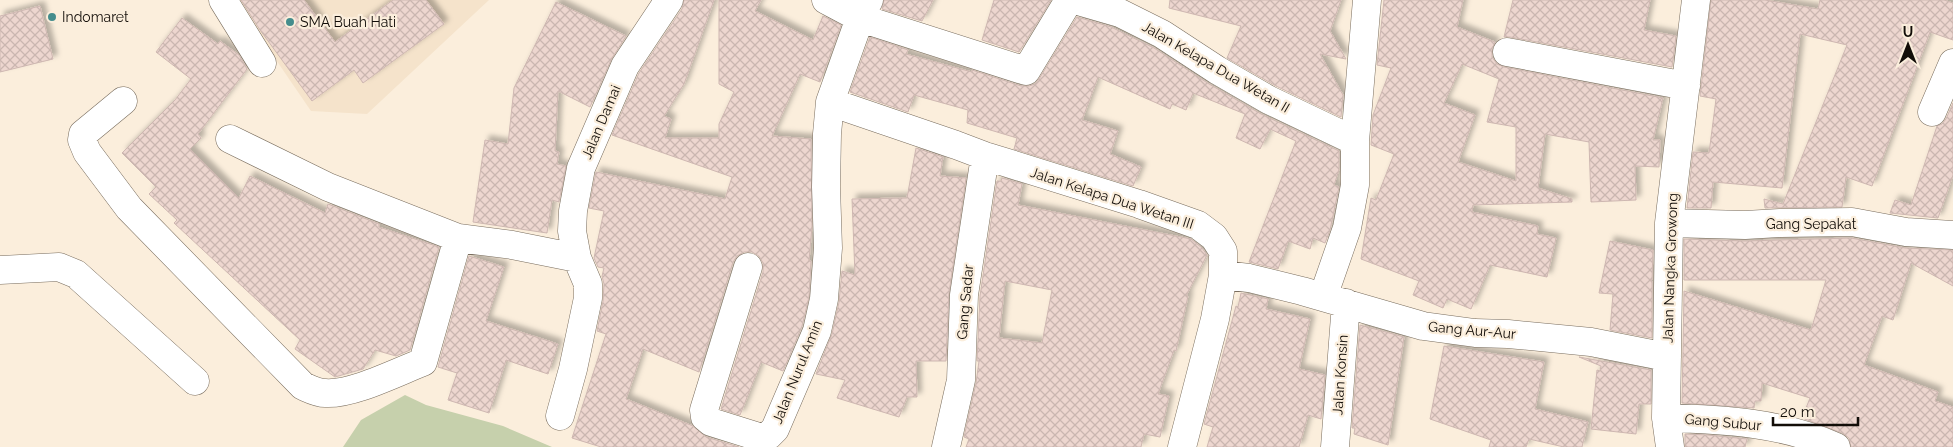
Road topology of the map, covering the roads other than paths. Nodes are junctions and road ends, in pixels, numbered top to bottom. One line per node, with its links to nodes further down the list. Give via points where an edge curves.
1 (223, 0): 10 (street)
2 (669, 0): 22 (street, Jalan Damai, via 625,66 581,168 572,231)
3 (826, 0): 8 (street)
4 (1068, 0): 8 (street, via 1026,71)
5 (1075, 0): 17 (street, Jalan Kelapa Dua Wetan II, via 1120,13 1162,34 1269,100)
6 (1367, 0): 17 (street)
7 (1696, 0): 12 (street, Jalan Nangka Growong)
8 (864, 9): 14 (street, Jalan Nurul Amin)
9 (1508, 52): 12 (street)
10 (262, 63)
11 (1953, 63): 15 (street)
12 (1686, 86): 19 (street, Jalan Nangka Growong)
13 (123, 101): 21 (street, via 83,134 87,152 129,208 303,386 317,392 343,392 423,362)
14 (830, 102): 18 (street, Jalan Kelapa Dua Wetan III); 23 (street, Jalan Nurul Amin, via 826,134 828,248 824,299 817,331 775,430 759,437 711,422 705,417 704,410)
15 (1932, 112)
16 (230, 139): 21 (street, via 328,187)
17 (1355, 141): 26 (street, via 1355,185)
18 (985, 156): 25 (street, Jalan Kelapa Dua Wetan III, via 1198,225 1214,236 1223,252); 31 (street, Gang Sadar, via 964,295 961,380)
19 (1669, 223): 20 (street, Gang Sepakat, via 1852,222 1906,232); 27 (street, Jalan Nangka Growong)
20 (1953, 235)
21 (458, 238): 22 (street)
22 (577, 258): 29 (street, Jalan Damai, via 588,284 588,298)
23 (748, 267)
24 (0, 270): 28 (street, via 59,267 76,274)
25 (1223, 275): 26 (street, Gang Aur-Aur, via 1249,278); 32 (street, Jalan Kelapa Dua Wetan III)
26 (1335, 300): 27 (street, Gang Aur-Aur, via 1423,326 1591,342); 33 (street, Jalan Konsin)
27 (1667, 357): 30 (street, Jalan Nangka Growong)
28 (195, 381)
29 (560, 416)
30 (1666, 418): 34 (street, Jalan Nangka Growong); 35 (street, Gang Subur, via 1769,426 1816,438)
31 (946, 447)
32 (1182, 447)
33 (1335, 447)
34 (1670, 447)
35 (1836, 447)

